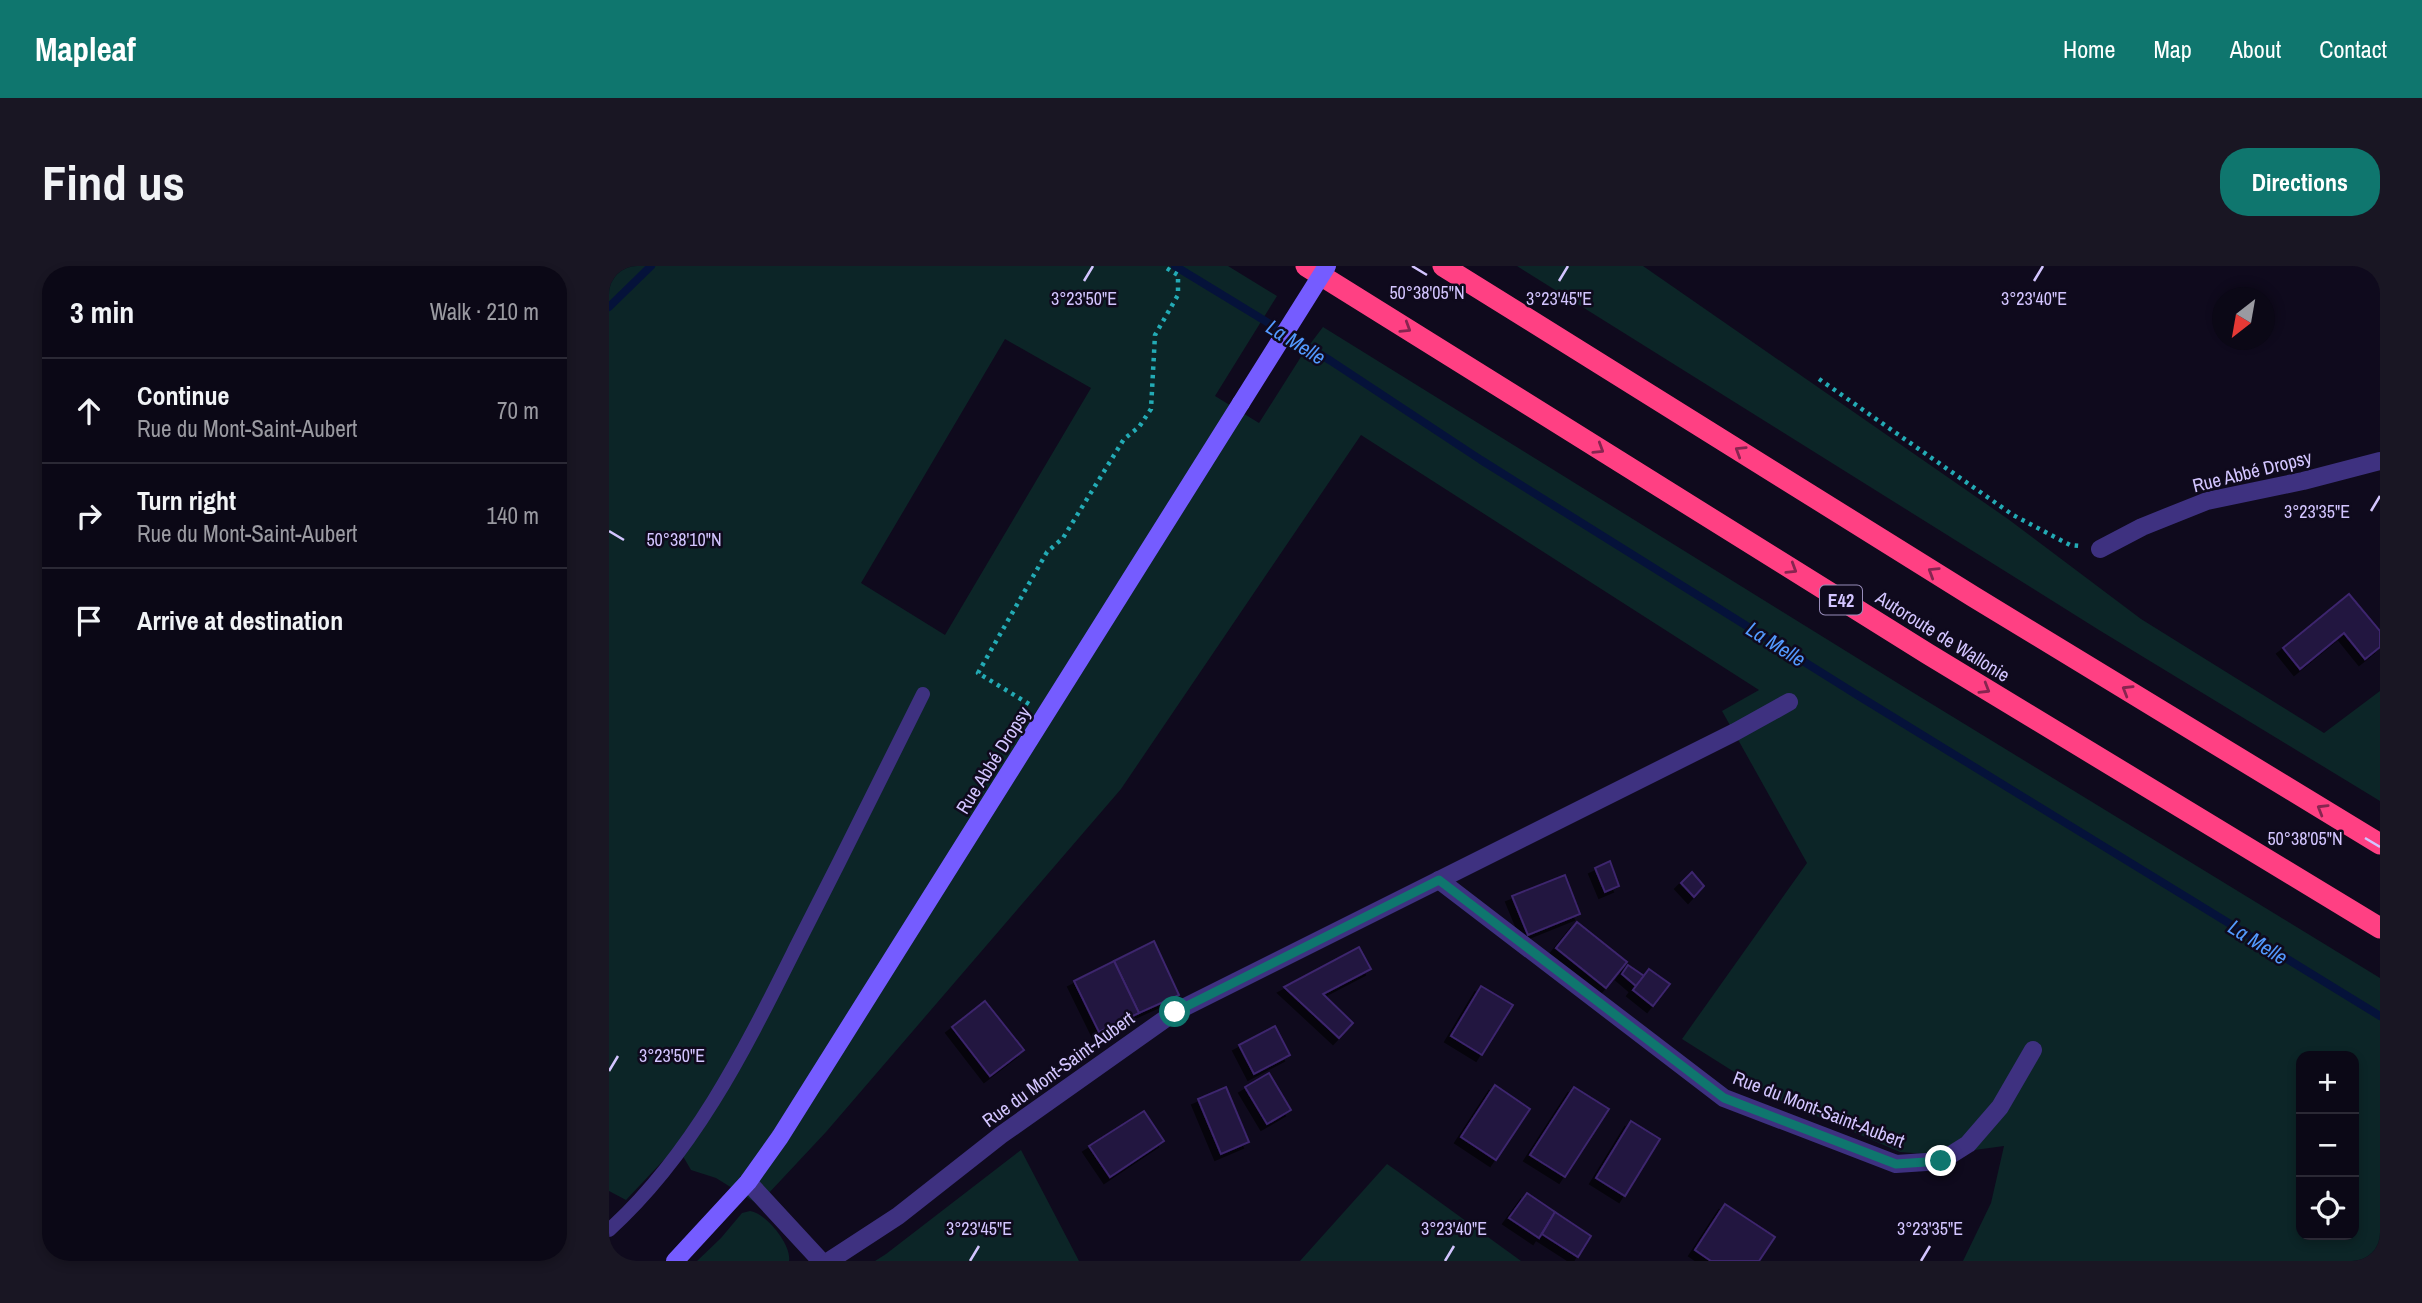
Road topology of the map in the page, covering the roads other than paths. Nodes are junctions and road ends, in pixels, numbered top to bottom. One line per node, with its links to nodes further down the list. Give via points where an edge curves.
1 (1306, 266): 10 (highway, Autoroute de Wallonie / E42, one-way to 10, via 1928,654)
2 (1327, 266): 12 (street, Rue Abbé Dropsy, bridge)
3 (1443, 266): 8 (highway, one-way to 3)
4 (2380, 461): 5 (street, Rue Abbé Dropsy, via 2207,501)
5 (2100, 549)
6 (923, 694): 13 (lane, via 742,1056 683,1150)
7 (1789, 702): 9 (street, Rue du Mont-Saint-Aubert)
8 (2380, 844)
9 (1439, 880): 11 (street, Rue du Mont-Saint-Aubert, via 1724,1098 1896,1164 1941,1161 1968,1144 2000,1107); 16 (street, Rue du Mont-Saint-Aubert, via 1175,1012 1001,1135 898,1216)
10 (2380, 928)
11 (2033, 1050)
12 (748, 1182): 14 (street, Rue Abbé Dropsy); 15 (street)
13 (609, 1230)
14 (675, 1261)
15 (821, 1261)
16 (829, 1261)

